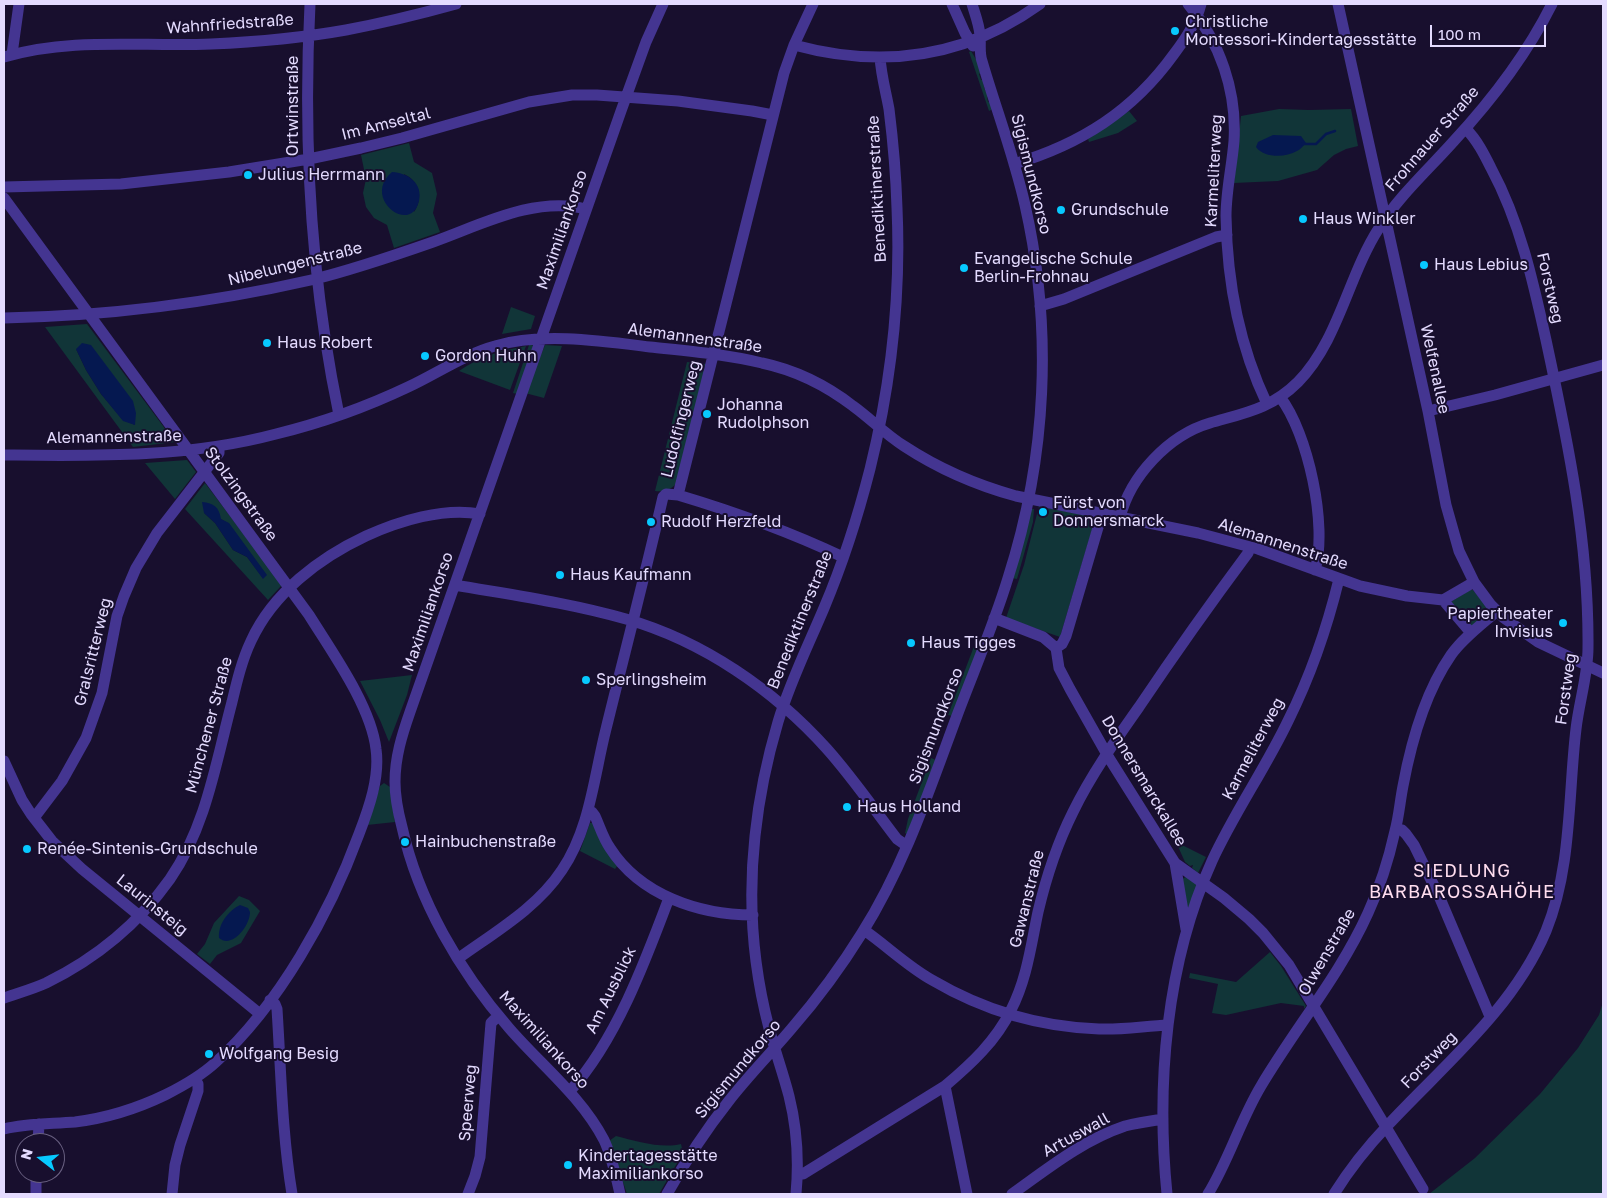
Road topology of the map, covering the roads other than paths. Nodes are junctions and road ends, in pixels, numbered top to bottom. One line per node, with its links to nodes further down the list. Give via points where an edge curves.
1 (19, 4): 17 (street)
2 (310, 4): 14 (street, Ortwinstraße)
3 (456, 4): 14 (street, Wahnfriedstraße, via 373,25)
4 (663, 4): 19 (street, Maximiliankorso)
5 (812, 4): 16 (street, Ludolfingerweg)
6 (952, 4): 15 (street, Sigismundkorso)
7 (972, 4): 15 (street, Sigismundkorso, via 980,29)
8 (1040, 4): 15 (street, via 1014,22)
9 (1188, 4): 13 (street, Karmeliterweg)
10 (1201, 4): 13 (street)
11 (1338, 4): 27 (street, Welfenallee)
12 (1547, 6): 21 (street, Frohnauer Straße, via 1506,77)
13 (1198, 16): 23 (street, via 1185,40 1157,76 1116,115 1066,145); 28 (street, Karmeliterweg, via 1214,41 1232,97 1235,120)
14 (309, 35): 17 (street, Wahnfriedstraße, via 209,44 70,45); 22 (street, Ortwinstraße)
15 (975, 40): 18 (street, via 920,54); 23 (street, Sigismundkorso)
16 (794, 45): 18 (street, via 847,56); 20 (street, Ludolfingerweg)
17 (8, 56)
18 (880, 57): 41 (street, Benediktinerstraße, via 891,132 898,264 890,371)
19 (626, 98): 20 (street, Im Amseltal, via 678,101); 22 (street, Im Amseltal, via 572,95 529,102 402,138); 26 (street, Maximiliankorso)
20 (772, 115): 34 (street, Ludolfingerweg)
21 (1466, 129): 27 (street, Frohnauer Straße); 36 (street, Forstweg, via 1502,187 1518,228 1530,266)
22 (309, 159): 24 (street, Im Amseltal, via 120,184); 29 (street, Ortwinstraße)
23 (1014, 164): 30 (street, Sigismundkorso, via 1030,231)
24 (4, 187)
25 (4, 198): 31 (street, Stolzingstraße)
26 (586, 209): 29 (street, Nibelungenstraße, via 553,206 510,214); 33 (street, Maximiliankorso)
27 (1385, 219): 37 (street, Frohnauer Straße, via 1364,255 1320,353); 39 (street, Welfenallee)
28 (1227, 235): 30 (street); 38 (street, Karmeliterweg, via 1233,298 1244,346)
29 (317, 278): 31 (street, Nibelungenstraße, via 177,305); 40 (street, Ortwinstraße)
30 (1040, 306): 47 (street, Sigismundkorso, via 1042,399)
31 (89, 313): 32 (street, Nibelungenstraße); 43 (street, Stolzingstraße)
32 (4, 318)
33 (541, 339): 34 (street, Alemannenstraße, via 628,344); 40 (street, Alemannenstraße, via 489,347 386,398); 48 (street, Maximiliankorso)
34 (714, 354): 41 (street, Alemannenstraße, via 796,373 842,398); 46 (street, Ludolfingerweg)
35 (1603, 365): 36 (street)
36 (1554, 379): 39 (street); 64 (street, Forstweg, via 1582,538)
37 (1280, 397): 38 (street, Frohnauer Straße); 53 (street, via 1299,432 1312,476 1318,539)
38 (1267, 404): 50 (street, Frohnauer Straße, via 1193,430 1168,445 1140,475)
39 (1428, 411): 55 (street, Welfenallee, via 1453,532)
40 (339, 415): 42 (street, Alemannenstraße, via 276,435)
41 (879, 428): 47 (street, Alemannenstraße, via 950,473 990,489); 52 (street, Benediktinerstraße)
42 (218, 446): 43 (street, Alemannenstraße); 45 (street, Gralsritterweg, via 219,453)
43 (190, 451): 44 (street, Alemannenstraße, via 118,456); 45 (street, Stolzingstraße)
44 (4, 455)
45 (205, 472): 57 (street, Stolzingstraße); 74 (street, Gralsritterweg, via 154,538 136,568 117,616 102,693 86,738 62,782)
46 (678, 495): 52 (street, via 762,522); 61 (street, Ludolfingerweg, via 669,493 663,497)
47 (1029, 499): 49 (street, Alemannenstraße); 60 (street, Sigismundkorso)
48 (480, 514): 56 (street, Maximiliankorso); 57 (street, Münchener Straße, via 426,516 379,530 330,556)
49 (1102, 514): 50 (street, Alemannenstraße); 63 (street, via 1066,636)
50 (1120, 518): 51 (street, Alemannenstraße)
51 (1250, 547): 53 (street, Alemannenstraße); 69 (street, Gawanstraße)
52 (843, 558): 66 (street, Benediktinerstraße)
53 (1315, 570): 54 (street, Alemannenstraße)
54 (1340, 580): 58 (street, Alemannenstraße, via 1376,590); 78 (street, Karmeliterweg, via 1319,647 1295,707)
55 (1474, 582): 58 (street); 59 (street, Welfenallee)
56 (455, 585): 61 (street, via 553,602); 68 (street, Maximiliankorso)
57 (290, 588): 67 (street, Stolzingstraße, via 346,675 368,720); 81 (street, Münchener Straße, via 262,620 246,651 197,827 170,878)
58 (1443, 600): 62 (street)
59 (1497, 611): 62 (street, Olwenstraße); 64 (street, Welfenallee, via 1538,642)
60 (994, 618): 63 (street, via 1043,637); 76 (street, Sigismundkorso)
61 (633, 621): 66 (street, via 716,659); 73 (street, Ludolfingerweg)
62 (1471, 633): 75 (street, Olwenstraße, via 1451,656 1420,722 1408,764)
63 (1056, 648): 69 (street, Donnersmarckallee, via 1059,668)
64 (1587, 666): 65 (street, Welfenallee); 91 (street, Forstweg, via 1576,726 1565,862 1555,906 1535,952)
65 (1603, 673)
66 (783, 706): 76 (street, via 828,750 897,839); 80 (street, Benediktinerstraße, via 767,761 760,801 754,854)
67 (376, 750): 68 (street); 71 (street, Stolzingstraße)
68 (398, 752): 72 (street, Maximiliankorso)
69 (1106, 754): 77 (street, Donnersmarckallee); 89 (street, Gawanstraße, via 1062,835 1043,891 1027,969)
70 (4, 761): 74 (street, Laurinsteig, via 12,782)
71 (376, 772): 72 (street); 86 (street, via 355,845 328,905)
72 (395, 779): 84 (street, Maximiliankorso, via 401,823 413,866 426,899)
73 (588, 811): 79 (street, via 595,816 609,847 620,861); 84 (street, Ludolfingerweg, via 571,855 547,889 529,907)
74 (34, 818): 81 (street, Laurinsteig, via 68,857)
75 (1396, 829): 87 (street, Olwenstraße, via 1369,912 1342,964); 91 (street, via 1402,830 1414,845)
76 (907, 846): 82 (street, Sigismundkorso)
77 (1175, 863): 78 (street, Donnersmarckallee); 83 (street, Karmeliterweg)
78 (1203, 883): 83 (street, Karmeliterweg); 87 (street, Donnersmarckallee, via 1263,932 1289,965)
79 (669, 898): 80 (street, via 707,911); 96 (street, Am Ausblick, via 624,1006 593,1060)
80 (753, 915): 93 (street, Benediktinerstraße, via 761,986)
81 (139, 916): 85 (street, Münchener Straße, via 108,946 73,969); 88 (street, Laurinsteig)
82 (864, 930): 89 (street, via 931,980); 93 (street, Sigismundkorso, via 843,963)
83 (1186, 930): 92 (street, Karmeliterweg)
84 (459, 958): 90 (street, Maximiliankorso)
85 (4, 998)
86 (270, 1000): 88 (street); 105 (street, via 278,1009 281,1096)
87 (1314, 1006): 99 (street, Donnersmarckallee); 113 (street, Olwenstraße, via 1256,1094)
88 (260, 1014): 94 (street, via 216,1062)
89 (1009, 1015): 92 (street, via 1078,1028); 95 (street, Gawanstraße, via 981,1053)
90 (498, 1016): 96 (street, Maximiliankorso); 106 (street, Speerweg, via 491,1023 480,1157)
91 (1492, 1016): 99 (street, Forstweg)
92 (1168, 1025): 97 (street, Karmeliterweg)
93 (775, 1048): 102 (street, Benediktinerstraße, via 791,1105); 108 (street, Sigismundkorso, via 727,1103 691,1153)
94 (194, 1079): 98 (street, via 125,1112 87,1120); 104 (street, via 198,1091 180,1144)
95 (945, 1086): 102 (street, Gawanstraße, via 803,1174); 110 (street)
96 (570, 1091): 107 (street, Maximiliankorso, via 604,1141)
97 (1163, 1119): 111 (street, Artuswall, via 1126,1126 1094,1140); 112 (street, Karmeliterweg)
98 (39, 1124): 100 (street); 101 (street)
99 (1386, 1127): 103 (street, Donnersmarckallee); 114 (street, Forstweg)
100 (4, 1129)
101 (39, 1133)
102 (798, 1174): 109 (street, Benediktinerstraße)
103 (1423, 1189)
104 (172, 1194)
105 (292, 1194)
106 (468, 1194)
107 (620, 1194)
108 (667, 1194)
109 (796, 1194)
110 (967, 1194)
111 (1012, 1194)
112 (1167, 1194)
113 (1208, 1194)
114 (1334, 1194)

